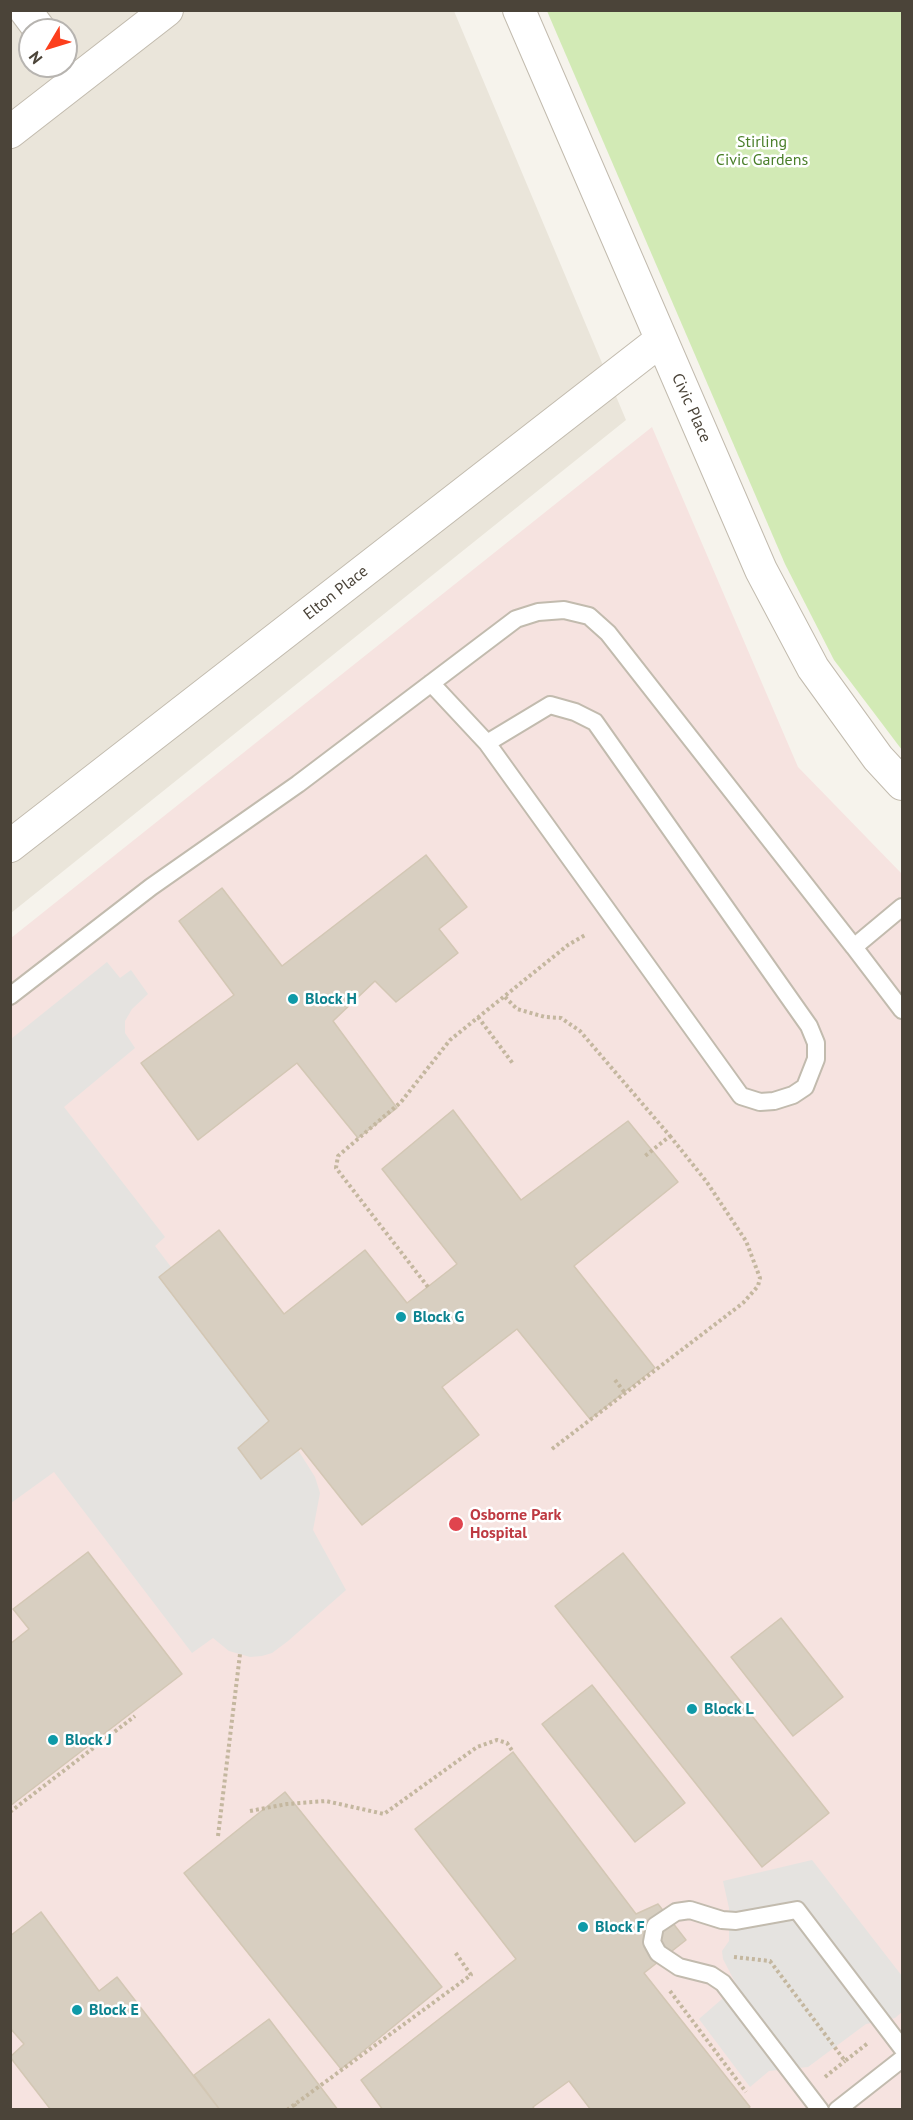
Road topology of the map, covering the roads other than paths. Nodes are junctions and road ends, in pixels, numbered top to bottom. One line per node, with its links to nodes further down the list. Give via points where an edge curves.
1 (167, 10): 3 (street)
2 (519, 10): 6 (street, Civic Place)
3 (78, 68)
4 (66, 78): 5 (street)
5 (10, 132)
6 (661, 340): 9 (street, Civic Place, via 762,570 813,668 878,758); 10 (street, Elton Place)
7 (431, 683): 8 (lane); 12 (lane, via 516,618 564,610 589,616 608,633); 13 (lane, via 151,887)
8 (487, 742): 8 (lane, via 741,1096 760,1102 774,1101 805,1087 816,1059 816,1043 809,1026 595,722 549,705)
9 (903, 784)
10 (10, 846)
11 (903, 907): 12 (lane)
12 (854, 947): 14 (lane)
13 (10, 996)
14 (903, 1010)
15 (903, 2048): 17 (lane, via 797,1910 722,1920 690,1910 676,1912 655,1926 652,1942 658,1953 679,1967 711,1975 723,1983)
16 (903, 2059): 18 (lane)
17 (820, 2109)
18 (837, 2109)

